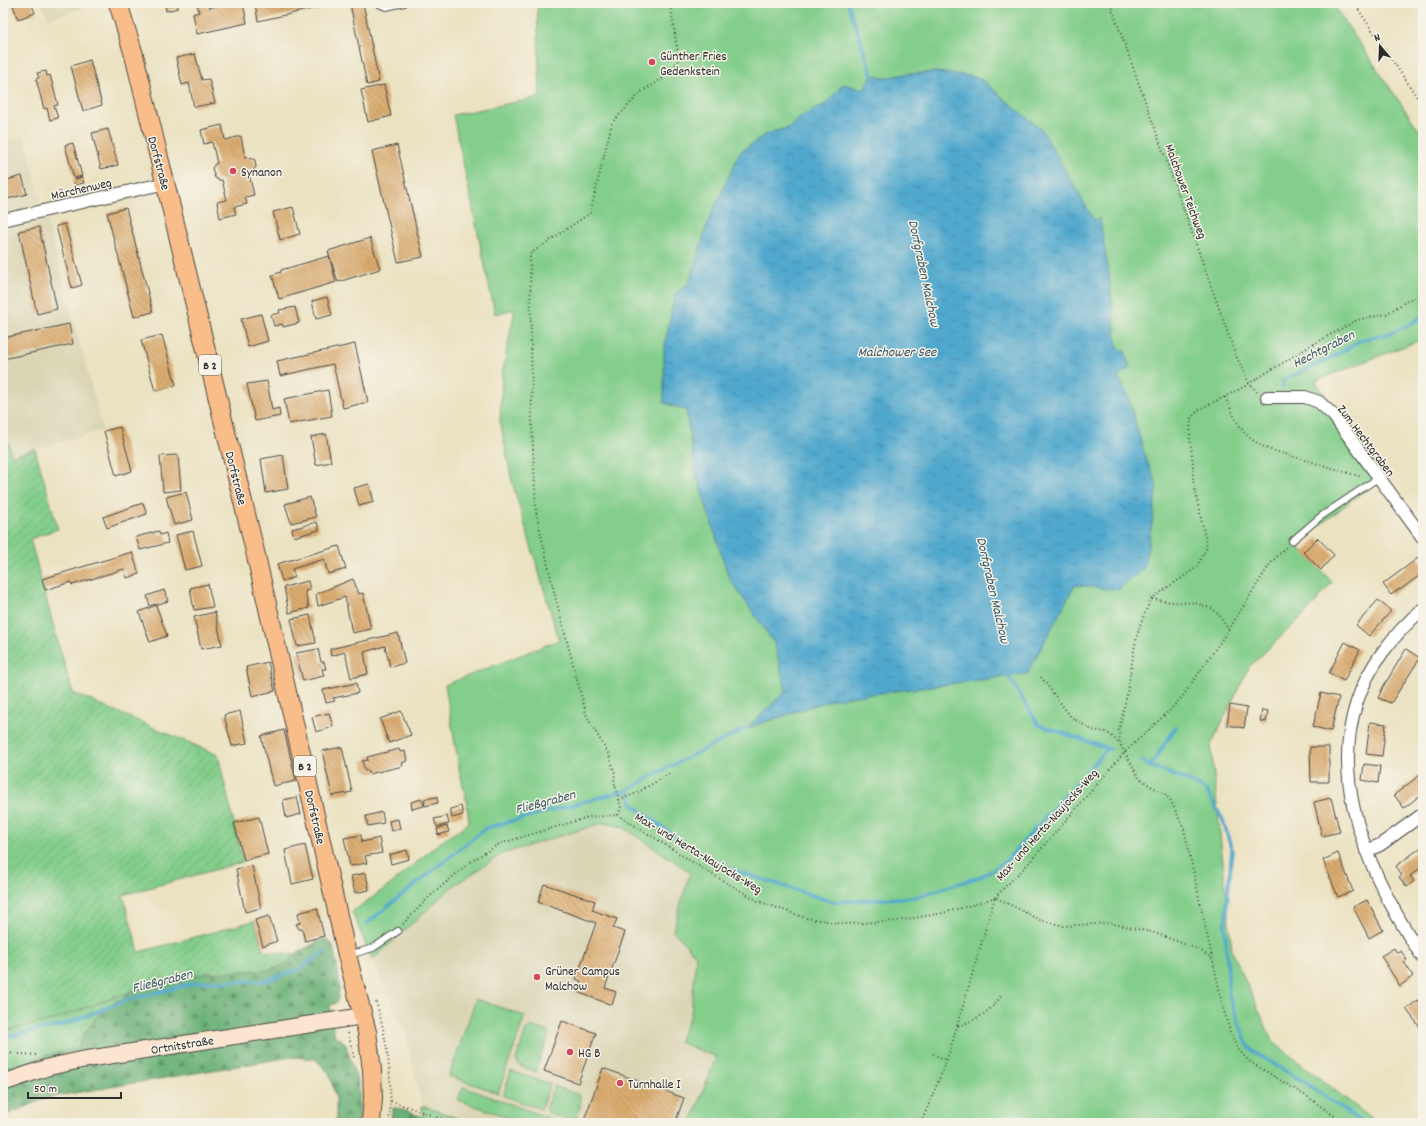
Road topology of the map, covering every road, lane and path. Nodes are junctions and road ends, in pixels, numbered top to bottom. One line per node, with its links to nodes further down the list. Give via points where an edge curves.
1 (97, 3): 8 (path)
2 (118, 3): 10 (main road, Dorfstraße / B 2, via 134,55)
3 (377, 3): 4 (lane, via 386,8)
4 (404, 3)
5 (670, 3): 26 (path, via 679,60 662,79 640,92 612,123 590,214 530,254 536,512 587,717 609,755)
6 (1110, 3): 13 (path, Malchower Teichweg, via 1236,356)
7 (1354, 3): 9 (path)
8 (89, 6)
9 (1423, 106)
10 (166, 183): 11 (street, Märchenweg); 32 (main road, Dorfstraße / B 2, via 254,547)
11 (3, 220)
12 (1423, 294): 13 (path, via 1386,314 1357,320)
13 (1249, 383): 14 (path)
14 (1225, 397): 16 (path, via 1244,434 1254,443 1359,477); 19 (path, via 1200,409 1191,418 1193,481 1207,547 1196,568)
15 (1267, 397): 16 (street, Zum Hechtgraben, via 1306,397 1319,402 1334,416)
16 (1378, 478): 17 (street, Zum Hechtgraben); 18 (lane, via 1320,517)
17 (1423, 538)
18 (1292, 541): 21 (path, Max- und Herta-Naujocks-Weg, via 1270,564)
19 (1150, 599): 21 (path, via 1196,603 1213,609); 23 (path, via 1134,649 1119,730)
20 (1423, 609): 29 (street, via 1404,626 1375,663 1352,715 1347,772 1354,812)
21 (1229, 629): 24 (path, Max- und Herta-Naujocks-Weg, via 1183,696)
22 (1041, 677): 23 (path, via 1072,717 1092,730 1107,732)
23 (1120, 744): 24 (path)
24 (1125, 752): 30 (path, Max- und Herta-Naujocks-Weg, via 1028,864); 34 (path, via 1139,778 1163,792 1171,801 1184,829)
25 (670, 773): 26 (path, via 637,793)
26 (619, 800): 28 (path, via 621,808)
27 (1423, 814): 29 (street, via 1380,845)
28 (618, 815): 30 (path, Max- und Herta-Naujocks-Weg, via 758,901 806,918 845,924 897,921 943,913); 31 (path, Max- und Herta-Naujocks-Weg, via 589,817 499,844 470,862 428,898)
29 (1366, 851): 33 (street, via 1388,898)
30 (995, 897): 34 (path, via 1040,920 1064,926 1110,923 1155,933 1200,950); 39 (path)
31 (398, 931): 32 (lane, via 373,948)
32 (348, 955): 37 (main road, B 2)
33 (1423, 958)
34 (1212, 960): 51 (path, via 1230,1032 1238,1049 1249,1061 1308,1097)
35 (1002, 994): 39 (path, via 994,1007 972,1021)
36 (376, 1000): 46 (path, via 388,1051)
37 (363, 1016): 38 (street, Ortnitstraße); 47 (main road, B 2, via 372,1070)
38 (343, 1019): 43 (path); 45 (street, Ortnitstraße, via 80,1060 49,1067)
39 (958, 1026): 44 (path)
40 (3, 1053): 42 (path)
41 (933, 1054): 44 (path)
42 (41, 1056)
43 (354, 1060)
44 (947, 1060): 50 (path)
45 (3, 1083)
46 (391, 1101): 48 (path); 49 (path)
47 (371, 1123)
48 (389, 1123)
49 (453, 1123)
50 (921, 1123)
51 (1344, 1123)

